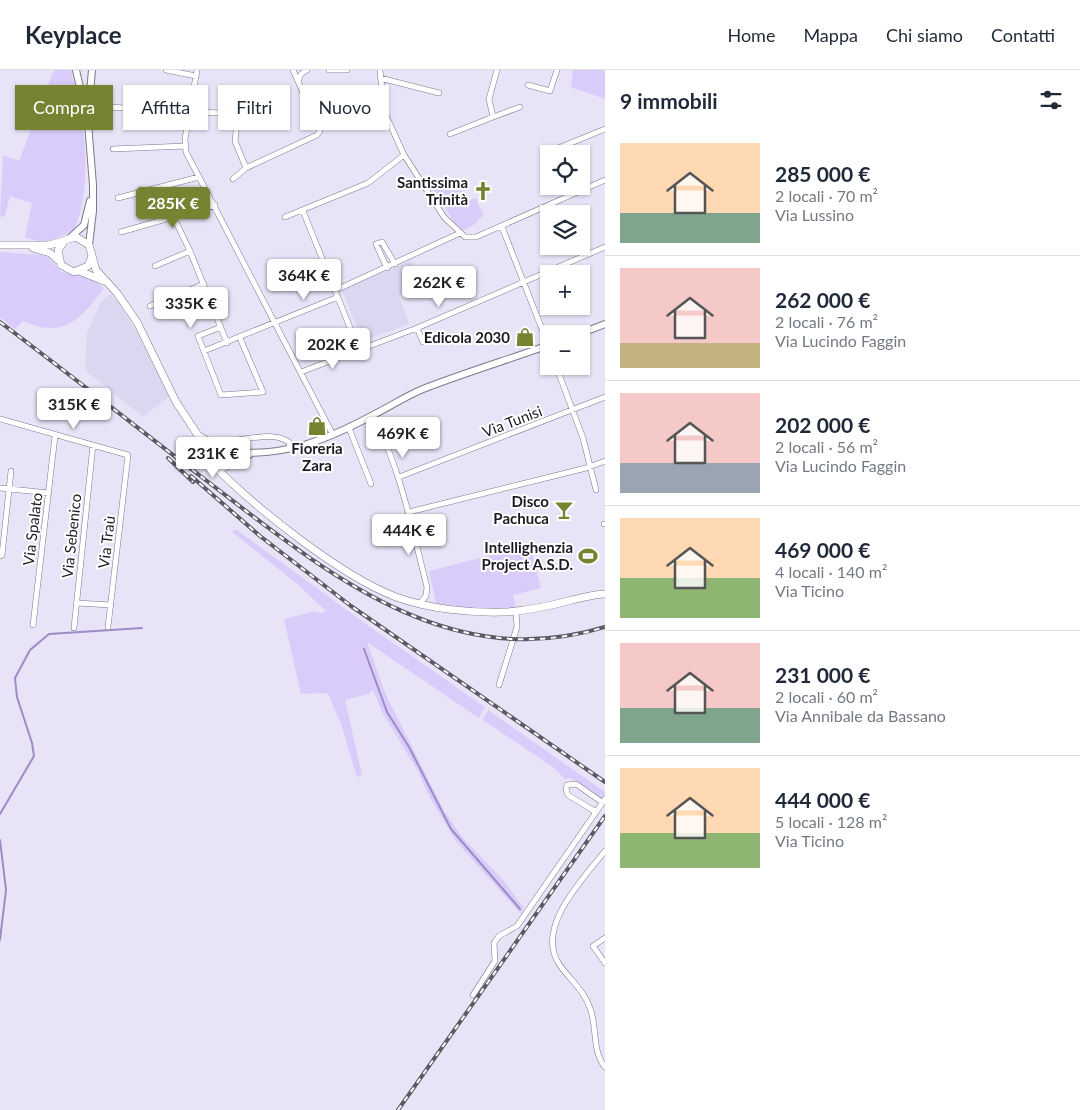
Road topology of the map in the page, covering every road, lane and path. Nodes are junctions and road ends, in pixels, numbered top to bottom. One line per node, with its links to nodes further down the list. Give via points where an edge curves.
1 (76, 70): 15 (street)
2 (92, 70): 16 (street)
3 (166, 70): 12 (street)
4 (197, 70): 12 (street)
5 (293, 70): 14 (street)
6 (307, 70): 14 (street)
7 (329, 70): 8 (street)
8 (347, 70)
9 (380, 70): 13 (street)
10 (497, 70): 23 (street, via 489,99)
11 (557, 70): 20 (street, via 550,91)
12 (196, 76): 17 (street)
13 (380, 78): 19 (street); 21 (street)
14 (298, 81): 18 (street)
15 (79, 85)
16 (91, 85)
17 (194, 85)
18 (300, 85)
19 (381, 85)
20 (528, 86)
21 (438, 93)
22 (520, 107): 23 (street)
23 (493, 117): 30 (street)
24 (389, 126): 34 (street)
25 (605, 129): 31 (street)
26 (88, 130): 39 (street)
27 (187, 130): 32 (street)
28 (236, 130): 35 (street, via 235,141)
29 (320, 130): 35 (street, via 316,135)
30 (450, 134)
31 (566, 145)
32 (185, 146): 33 (street); 36 (street)
33 (113, 149)
34 (404, 155): 42 (street, via 368,183); 47 (street, via 444,217)
35 (246, 168): 37 (street)
36 (199, 177): 40 (street); 41 (street)
37 (233, 179)
38 (605, 180): 45 (street)
39 (93, 185): 48 (street, via 84,225 78,234); 50 (street)
40 (118, 198)
41 (215, 205): 44 (street); 66 (street)
42 (304, 211): 43 (street); 63 (street)
43 (285, 217)
44 (174, 218): 46 (street); 53 (street)
45 (502, 227): 47 (street, via 476,237 465,237); 61 (street)
46 (122, 232)
47 (460, 233): 56 (street)
48 (68, 239): 50 (main road, via 81,238); 51 (main road, via 49,245); 55 (main road, via 58,250)
49 (0, 245): 51 (main road)
50 (90, 245): 54 (main road)
51 (26, 246): 55 (main road, via 50,254)
52 (605, 248): 61 (street)
53 (190, 251): 57 (street); 62 (street)
54 (92, 256): 59 (main road, via 88,266); 60 (main road, via 96,270)
55 (59, 261): 59 (main road, via 65,268)
56 (395, 264): 58 (street); 58 (street, via 382,242 376,244)
57 (155, 266)
58 (387, 268): 63 (street)
59 (79, 271): 60 (main road)
60 (106, 283): 86 (main road, via 137,322 176,402)
61 (524, 283): 68 (street); 70 (street)
62 (204, 284): 65 (street); 69 (street)
63 (336, 290): 64 (street)
64 (338, 297): 66 (street); 76 (street)
65 (150, 306)
66 (277, 324): 72 (street); 78 (street)
67 (605, 324): 71 (street)
68 (541, 325)
69 (221, 327): 73 (street); 77 (street, via 198,336)
70 (417, 328): 74 (street); 76 (street)
71 (590, 330)
72 (240, 338): 73 (street); 77 (street, via 263,392 221,395)
73 (227, 342): 77 (street)
74 (423, 342)
75 (540, 349): 82 (street, via 420,390)
76 (359, 350): 78 (street)
77 (204, 351)
78 (301, 372): 87 (street)
79 (560, 375): 81 (street)
80 (605, 397): 81 (street, Via Tunisi)
81 (574, 410): 98 (street); 101 (street, Via Tunisi)
82 (373, 416): 84 (street); 101 (street)
83 (0, 419): 85 (street)
84 (349, 428): 87 (street); 102 (street)
85 (55, 436): 89 (street); 107 (street, Via Spalato)
86 (199, 436): 90 (main road); 95 (main road)
87 (332, 436): 91 (street)
88 (237, 440): 91 (street, via 283,438 289,442)
89 (93, 446): 111 (street, Via Sebenico); 113 (street, Via Traù, via 128,455)
90 (217, 446): 92 (main road, via 224,446); 95 (main road)
91 (290, 449): 94 (street)
92 (230, 451): 94 (street); 97 (main road)
93 (193, 453): 95 (street, via 199,459)
94 (250, 454): 97 (street)
95 (209, 457): 99 (main road, via 212,467)
96 (605, 461): 98 (street)
97 (230, 463): 99 (main road); 103 (main road)
98 (591, 467): 106 (street); 108 (street)
99 (218, 470): 103 (main road)
100 (11, 471): 105 (street)
101 (399, 477): 108 (street)
102 (371, 484)
103 (235, 485): 112 (main road, via 351,574 397,598)
104 (0, 488): 105 (street)
105 (9, 489): 107 (street); 109 (street)
106 (596, 490)
107 (49, 494): 115 (street, Via Spalato)
108 (409, 512): 112 (street, via 427,587 426,596)
109 (0, 556)
110 (605, 594): 114 (main road)
111 (77, 603): 113 (street); 117 (street, Via Sebenico)
112 (420, 603): 114 (main road, via 470,611)
113 (110, 605): 116 (street, Via Traù)
114 (516, 611): 118 (street, via 517,627)
115 (33, 625)
116 (108, 627)
117 (74, 628)
118 (500, 684)
119 (602, 800): 120 (street); 120 (street, via 576,784 567,785 568,795)
120 (596, 812): 124 (street, via 517,926 500,936 494,944 495,961)
121 (605, 851): 125 (street, via 561,911 554,923 551,939 554,956 580,988 591,1010 599,1055)
122 (605, 938): 123 (street, via 594,946)
123 (605, 963)
124 (472, 995)
125 (605, 1067)

